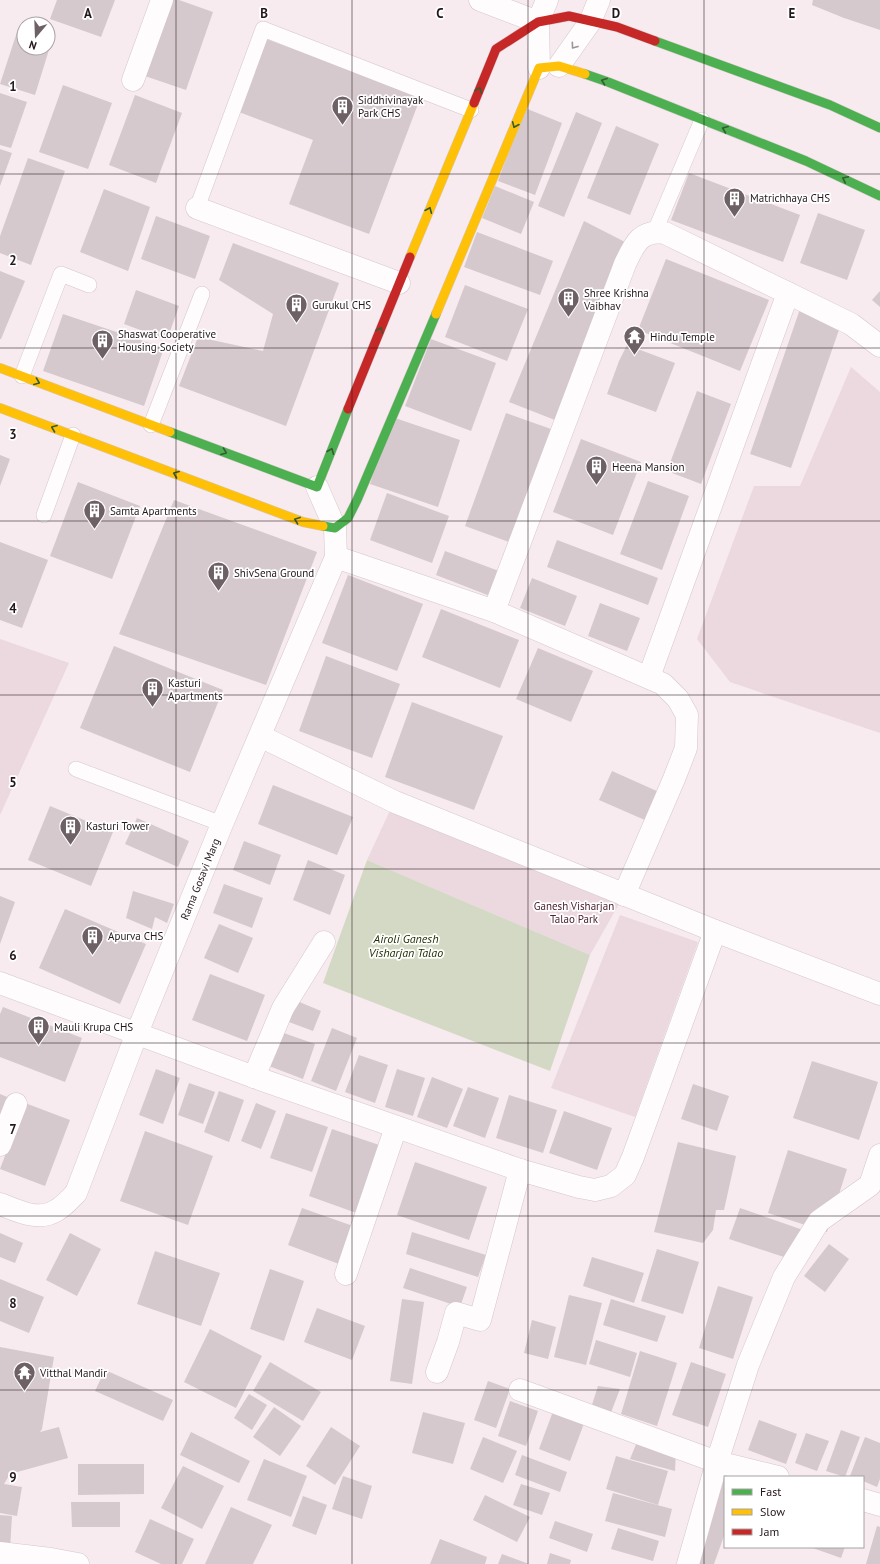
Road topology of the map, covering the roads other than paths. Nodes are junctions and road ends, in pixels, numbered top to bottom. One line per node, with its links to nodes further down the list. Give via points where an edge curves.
1 (162, 0): 8 (street)
2 (480, 0): 5 (street)
3 (547, 0): 5 (street)
4 (599, 0): 6 (street)
5 (538, 22): 6 (street, via 569,16); 7 (street); 9 (street, one-way to 5, via 496,49)
6 (590, 22): 7 (street, one-way to 7); 11 (street, via 617,27 830,105)
7 (549, 67): 10 (street, one-way to 7, via 608,82); 27 (street, one-way to 27, via 357,500 348,518)
8 (133, 80)
9 (471, 110): 13 (lane, via 263,29); 15 (street, one-way to 9)
10 (702, 120): 12 (street, one-way to 10, via 806,161); 14 (lane)
11 (880, 128)
12 (880, 196)
13 (197, 208): 15 (street)
14 (655, 231): 17 (street, via 665,233); 29 (street, via 643,235 625,264)
15 (399, 283): 25 (street, one-way to 15)
16 (89, 285): 21 (lane, via 61,274)
17 (788, 293): 19 (street, via 851,324); 30 (street)
18 (202, 294): 23 (lane)
19 (880, 346)
20 (0, 368): 21 (street)
21 (22, 376): 23 (street, one-way to 23)
22 (0, 408): 24 (street, one-way to 22)
23 (151, 425): 25 (street, one-way to 25)
24 (73, 435): 26 (lane); 27 (street, one-way to 24, via 303,522)
25 (316, 487): 27 (street, Rama Gosavi Marg)
26 (44, 515)
27 (335, 528): 28 (street, Rama Gosavi Marg)
28 (336, 557): 29 (street); 31 (street, Rama Gosavi Marg)
29 (494, 611): 30 (street)
30 (649, 677): 34 (street, via 664,684 678,699 687,715 686,748)
31 (260, 736): 33 (street, Rama Gosavi Marg); 34 (street, via 395,802)
32 (76, 769): 33 (lane)
33 (222, 824): 39 (street, Rama Gosavi Marg)
34 (624, 895): 35 (street)
35 (715, 931): 38 (street); 45 (street, via 633,1157 624,1175 611,1186 596,1190)
36 (324, 942): 40 (street, via 283,1008)
37 (0, 983): 39 (street)
38 (880, 994)
39 (137, 1033): 40 (street); 47 (street, Rama Gosavi Marg, via 76,1193 57,1210 44,1216 25,1214)
40 (254, 1078): 42 (street)
41 (16, 1104): 43 (street)
42 (396, 1127): 45 (street); 48 (street)
43 (0, 1145)
44 (880, 1155): 46 (street)
45 (520, 1170): 49 (street, via 480,1320 456,1313)
46 (875, 1186): 51 (street, via 819,1221 784,1277 748,1364)
47 (0, 1204)
48 (346, 1274)
49 (437, 1372)
50 (520, 1390): 51 (street)
51 (717, 1462): 52 (street); 57 (street)
52 (774, 1476)
53 (864, 1500): 54 (street)
54 (880, 1505)
55 (0, 1553): 56 (street)
56 (78, 1564)
57 (688, 1564)

